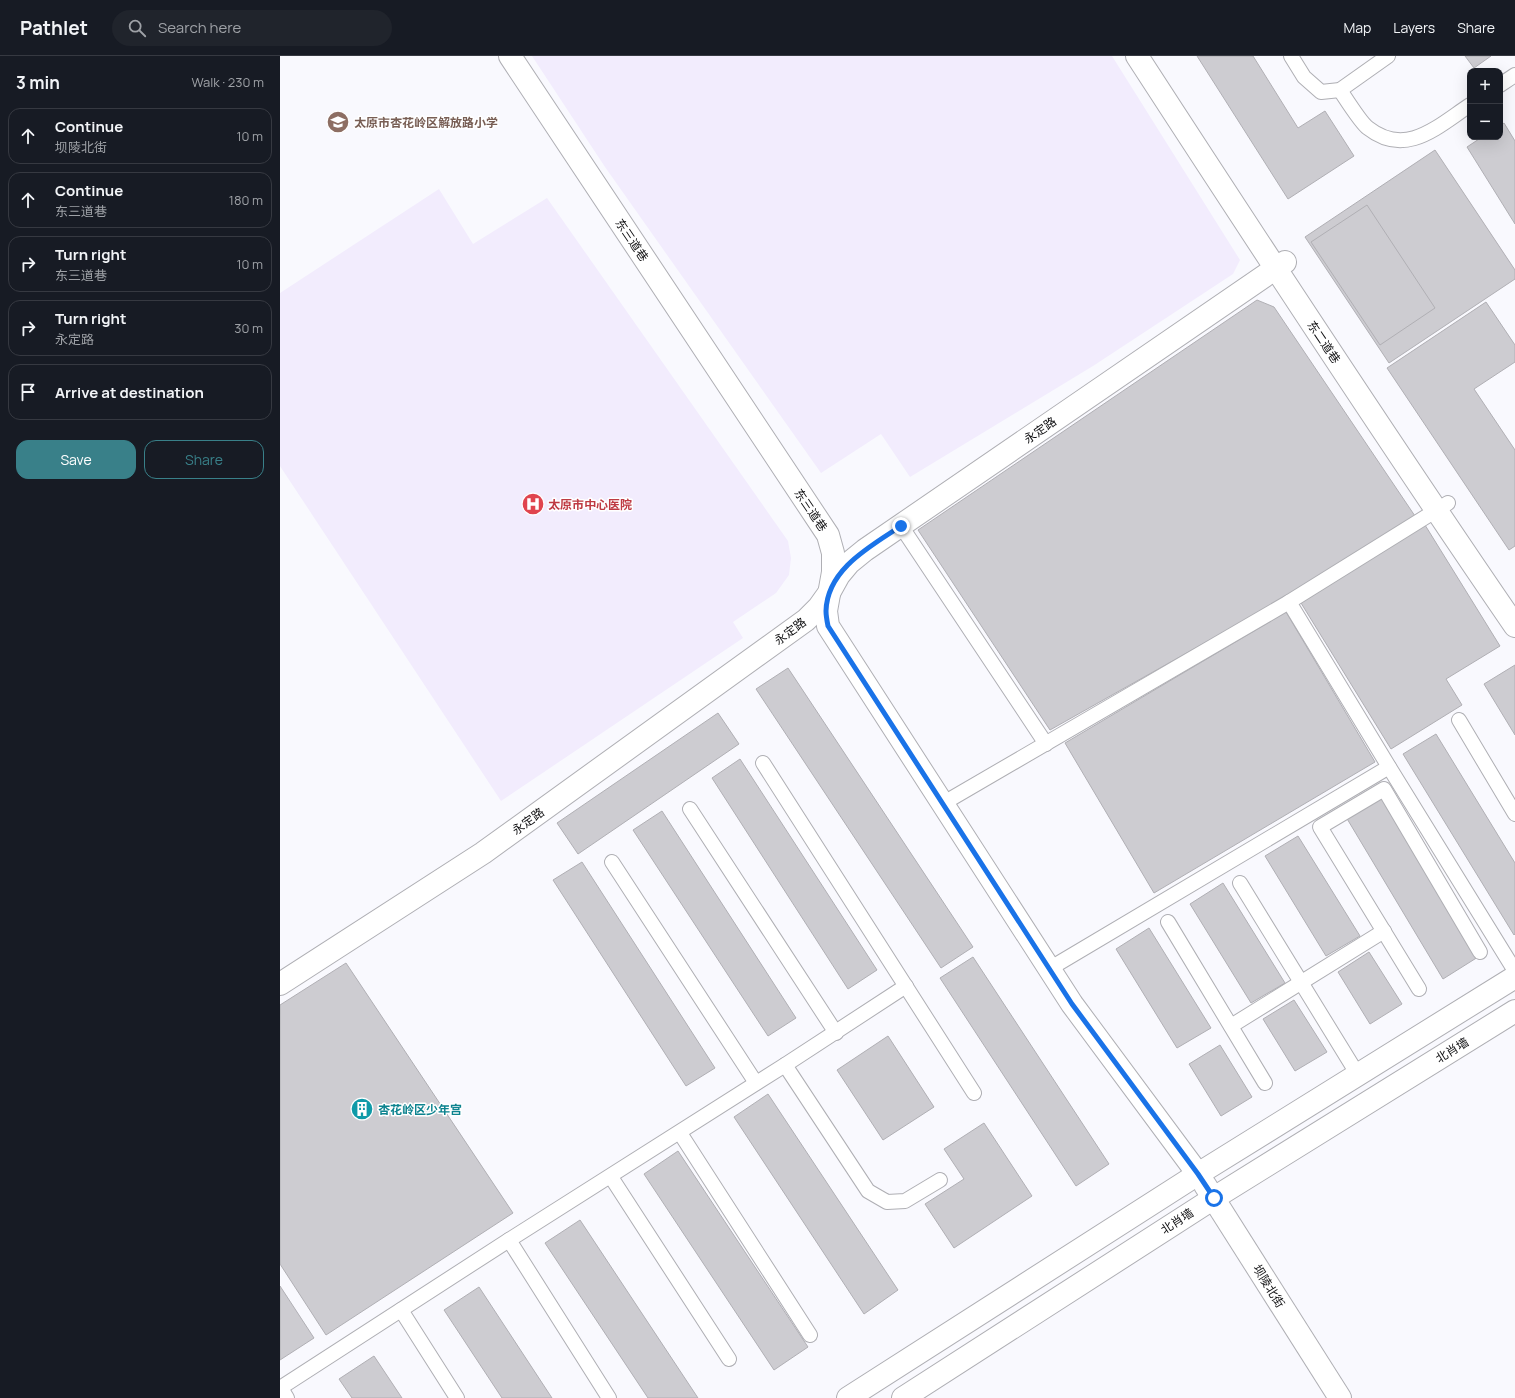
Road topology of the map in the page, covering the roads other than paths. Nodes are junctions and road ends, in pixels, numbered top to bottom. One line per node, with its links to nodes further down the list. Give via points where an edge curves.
1 (510, 56): 13 (street, 东三道巷, via 828,535 833,553)
2 (1137, 56): 10 (street, 东二道巷)
3 (1153, 56): 10 (street, 东二道巷)
4 (1291, 56): 8 (lane, via 1304,77 1321,92)
5 (1388, 56): 8 (lane)
6 (1515, 75): 7 (lane)
7 (1503, 83)
8 (1340, 90): 9 (lane, via 1367,128 1388,139 1410,140 1426,134)
9 (1467, 107)
10 (1280, 266): 11 (street, 东二道巷); 12 (street, 永定路)
11 (1442, 507): 14 (lane); 15 (street, 东二道巷); 16 (street, 东二道巷)
12 (901, 526): 13 (street, 永定路, via 849,563); 18 (lane)
13 (829, 593): 21 (street, 东三道巷, via 826,611 828,626); 33 (street, 永定路, via 806,620 483,853)
14 (1289, 602): 18 (lane); 20 (lane)
15 (1515, 602)
16 (1515, 626)
17 (1459, 720): 23 (lane)
18 (1046, 744): 21 (lane)
19 (763, 763): 34 (lane)
20 (1389, 767): 29 (lane); 30 (lane)
21 (942, 804): 29 (street, 东三道巷)
22 (690, 809): 38 (lane)
23 (1515, 814)
24 (612, 862): 41 (lane)
25 (1240, 883): 32 (lane)
26 (1168, 922): 37 (lane)
27 (1384, 932): 28 (lane, via 1320,826 1384,789); 32 (lane); 35 (lane)
28 (1480, 952)
29 (1049, 968): 45 (street, 东三道巷, via 1072,1004)
30 (1515, 971)
31 (1515, 977): 40 (street)
32 (1301, 982): 37 (lane); 40 (lane)
33 (280, 984)
34 (906, 986): 38 (lane); 43 (lane)
35 (1419, 989)
36 (1515, 1011): 48 (street, 北肖墙)
37 (1231, 1026): 42 (lane)
38 (836, 1033): 39 (lane)
39 (785, 1065): 41 (lane); 47 (lane, via 868,1191 887,1202 905,1201)
40 (1358, 1075): 45 (street)
41 (756, 1083): 44 (lane)
42 (1266, 1083)
43 (974, 1093)
44 (680, 1133): 46 (lane); 51 (lane)
45 (1198, 1174): 48 (street, 坝陵北街); 56 (street)
46 (611, 1177): 49 (lane); 52 (lane)
47 (940, 1180)
48 (1214, 1198): 57 (street, 北肖墙); 58 (street, 坝陵北街)
49 (510, 1240): 50 (lane); 55 (lane)
50 (401, 1310): 53 (lane); 54 (lane)
51 (810, 1335)
52 (729, 1359)
53 (283, 1391)
54 (457, 1398)
55 (609, 1398)
56 (848, 1398)
57 (903, 1398)
58 (1340, 1398)

